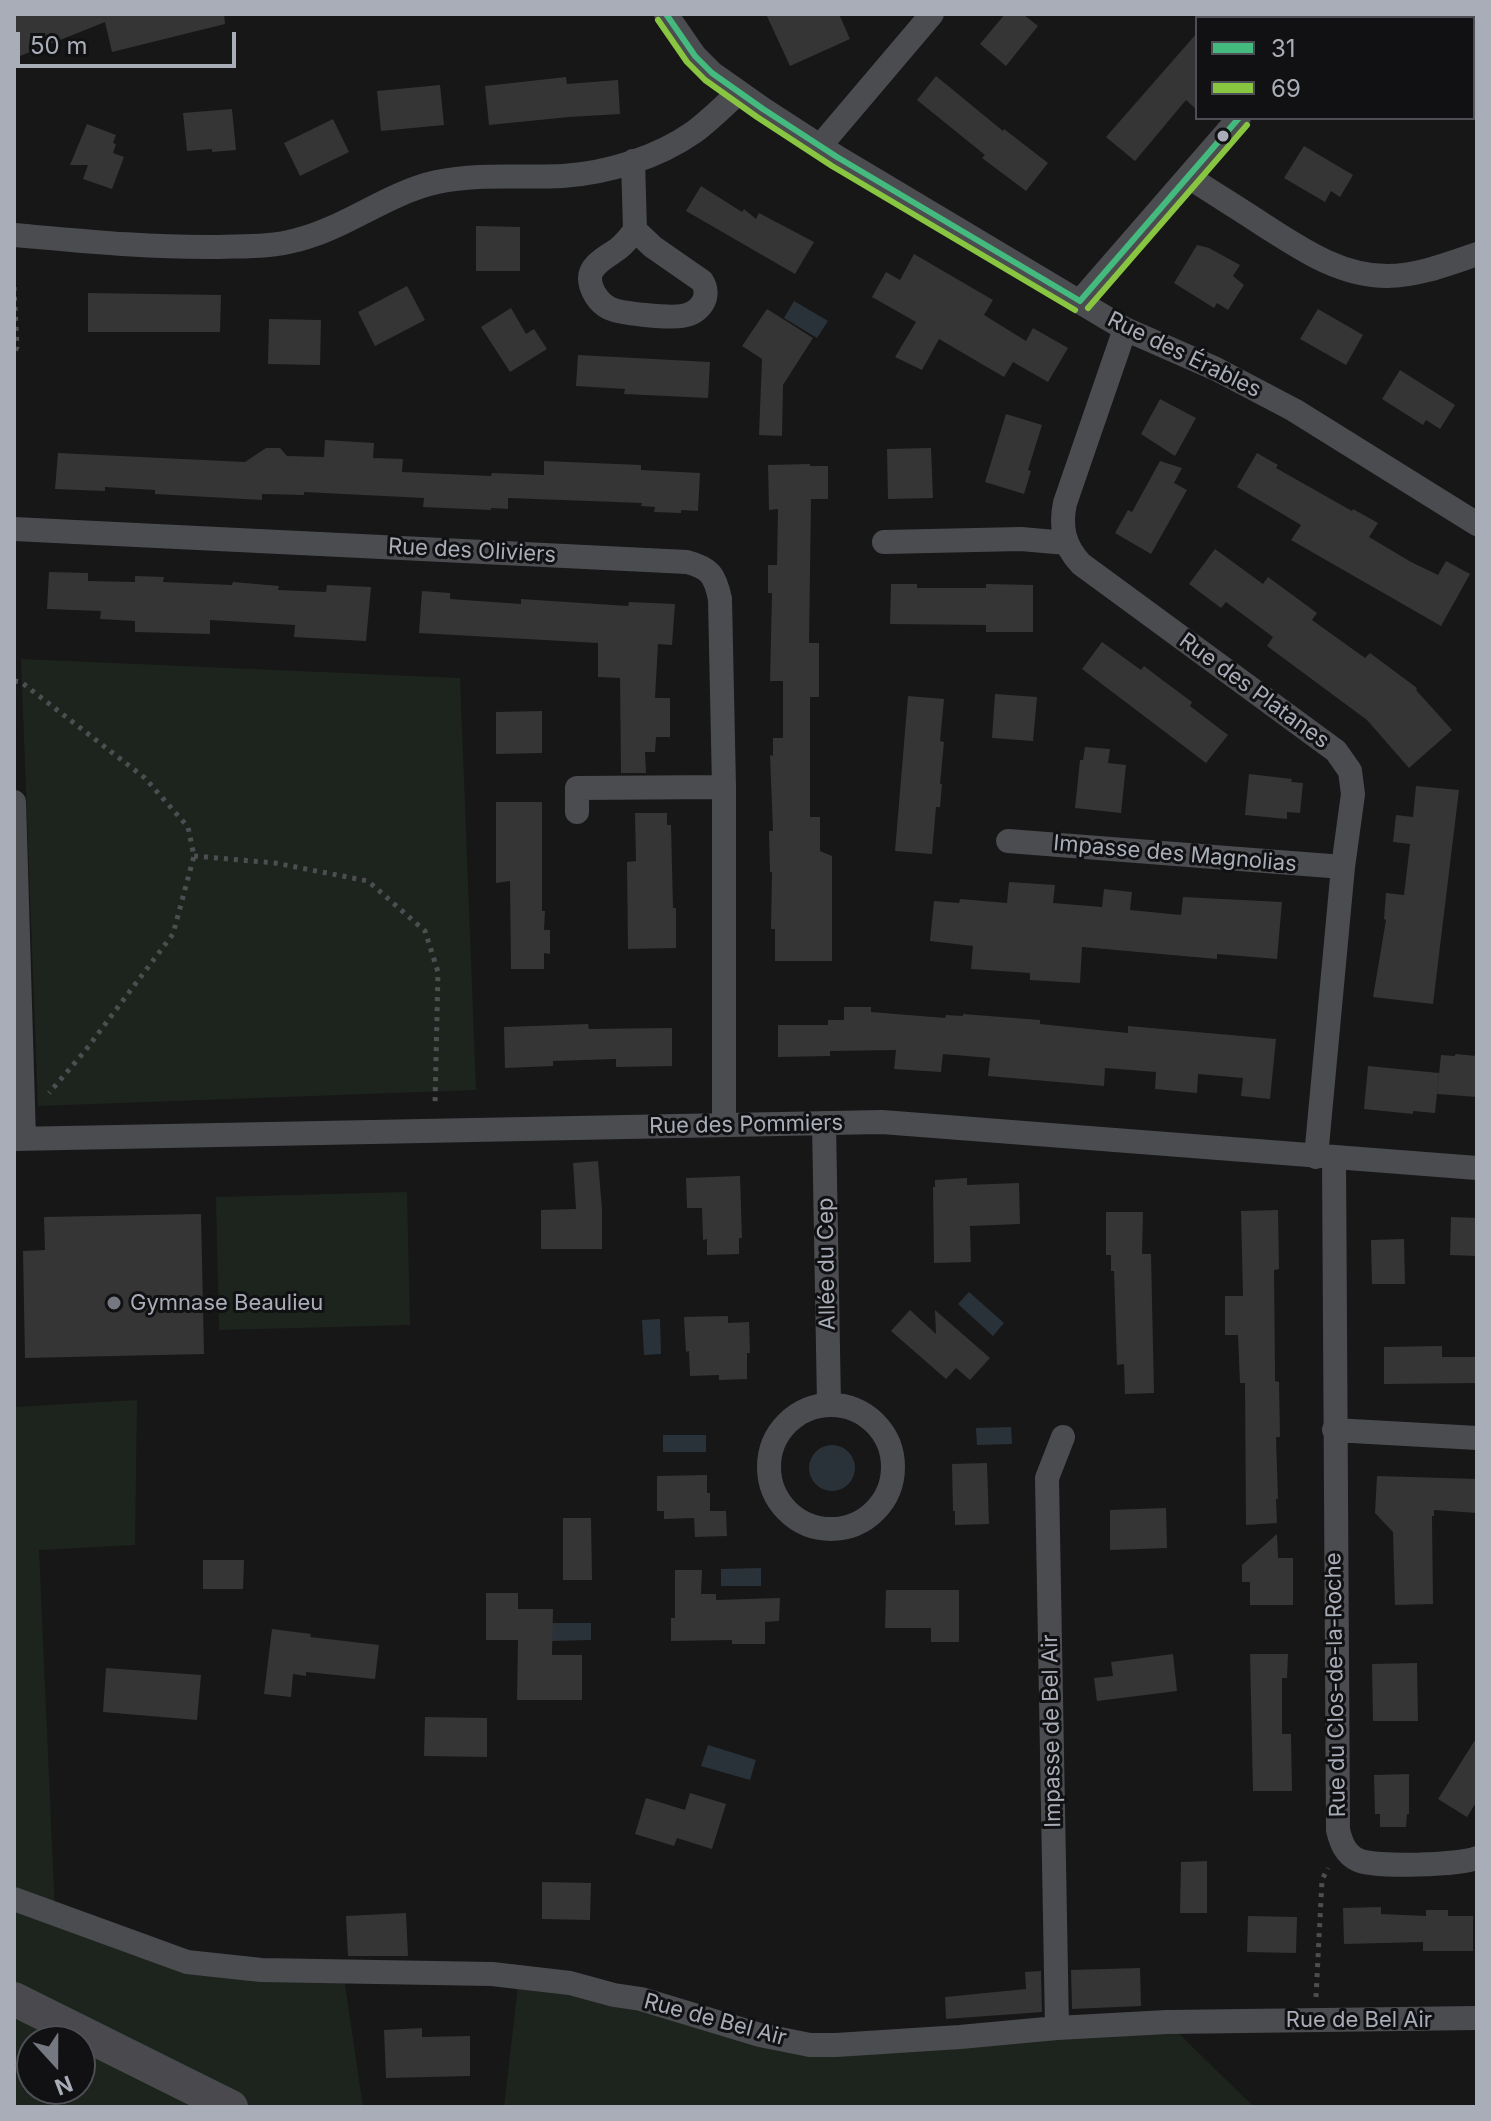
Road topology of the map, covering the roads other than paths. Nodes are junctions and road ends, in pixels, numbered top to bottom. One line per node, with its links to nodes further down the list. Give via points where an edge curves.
1 (666, 14): 3 (street, Rue des Érables, via 695,56)
2 (932, 14): 5 (street)
3 (739, 92): 5 (street, Rue des Érables); 6 (street, via 691,134)
4 (1237, 120): 7 (street)
5 (820, 146): 11 (street, Rue des Érables)
6 (633, 161): 8 (street); 9 (street, via 583,174 434,183 279,244 196,247)
7 (1189, 177): 10 (street, via 1298,247 1346,270 1410,274); 11 (street)
8 (635, 230): 8 (street, via 592,270 598,300 625,312 675,317 695,311 706,297 702,281)
9 (14, 235)
10 (1477, 254)
11 (1080, 301): 12 (street, Rue des Érables)
12 (1125, 329): 13 (street, Rue des Érables, via 1294,410); 16 (street, via 1065,503 1062,530)
13 (1477, 524)
14 (14, 529): 17 (street, Rue des Oliviers, via 700,565 709,571 720,599)
15 (884, 542): 16 (street)
16 (1067, 543): 21 (street, Rue des Platanes, via 1081,564 1336,751 1350,771 1353,794)
17 (724, 787): 19 (street, via 577,788); 23 (street, Rue des Oliviers)
18 (14, 802): 24 (street)
19 (577, 812)
20 (1008, 841): 21 (street, Impasse des Magnolias)
21 (1343, 867): 25 (street, Rue des Platanes)
22 (824, 1123): 23 (street, Rue des Pommiers); 25 (street, Rue des Pommiers, via 882,1122); 27 (street, Allée du Cep)
23 (724, 1125): 24 (street, Rue des Pommiers)
24 (19, 1139)
25 (1325, 1157): 26 (street, Rue des Pommiers); 28 (street, Rue du Clos-de-la-Roche)
26 (1477, 1168)
27 (829, 1404): 27 (street, via 797,1415 784,1426 774,1440 769,1474 781,1505 793,1517 808,1525 842,1529 872,1514 891,1486 893,1469 885,1436 875,1422 861,1412)
28 (1334, 1430): 30 (street); 31 (street, Rue du Clos-de-la-Roche, via 1341,1842 1357,1860 1372,1864)
29 (1063, 1437): 35 (street, Impasse de Bel Air, via 1047,1478)
30 (1477, 1438)
31 (1477, 1858)
32 (14, 1899): 35 (street, Rue de Bel Air, via 187,1962 261,1970 492,1974 570,1983 810,2045)
33 (14, 1999): 36 (street)
34 (1477, 2018): 35 (street, Rue de Bel Air)
35 (1057, 2028)
36 (231, 2107)

